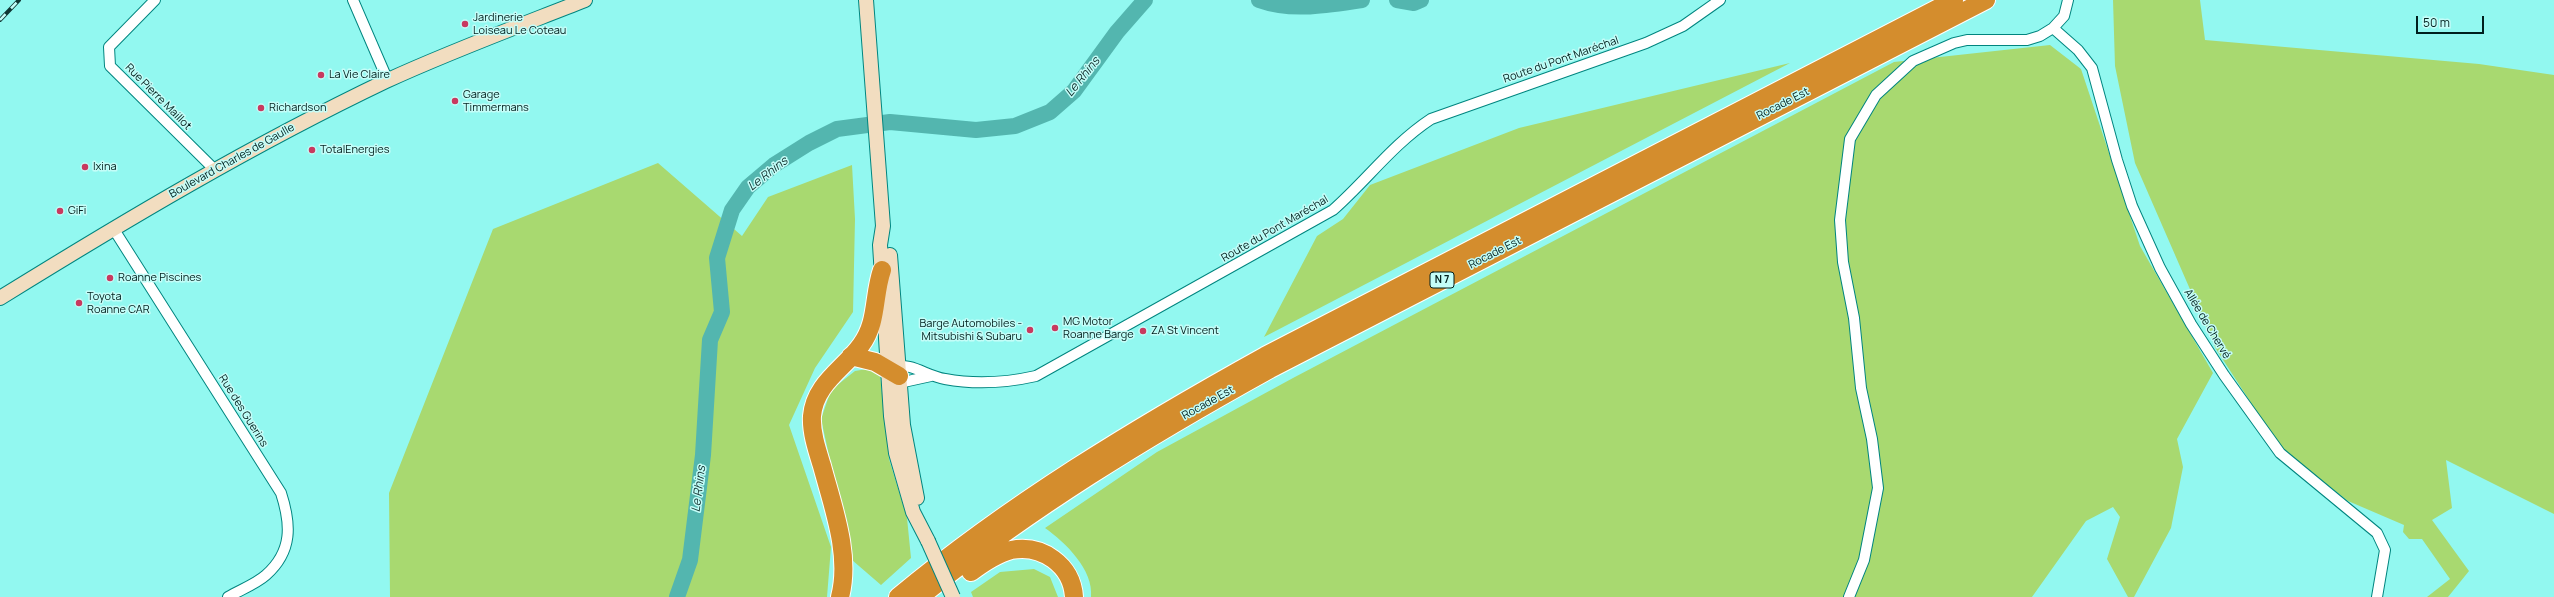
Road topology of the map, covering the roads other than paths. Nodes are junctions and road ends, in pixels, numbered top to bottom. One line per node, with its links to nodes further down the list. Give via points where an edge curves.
1 (155, 0): 11 (street, Rue Pierre Maillot, via 109,48 110,66)
2 (353, 0): 10 (street)
3 (586, 0): 10 (street, Boulevard Charles de Gaulle)
4 (866, 0): 12 (street)
5 (1720, 0): 18 (street, Route du Pont Maréchal, via 1683,26 1646,43 1431,119 1412,131 1390,151 1356,190 1333,210 1036,376 1005,383 982,384)
6 (1954, 0): 21 (highway, Rocade Est / N 7, via 1279,348 1184,401 1103,449 1021,505)
7 (1986, 0): 22 (highway, Rocade Est / N 7, via 1277,365 1188,414 1109,461 1026,516)
8 (2068, 0): 9 (street, via 2064,16)
9 (2053, 28): 26 (street, via 2027,40 1967,40 1954,43 1913,61 1876,95 1850,139 1840,220 1843,262 1854,318 1861,388 1872,438 1878,488 1864,560); 27 (street, Allée de Chervé, via 2078,50 2092,68 2132,206 2160,268 2191,324 2280,453 2377,534 2384,550)
10 (388, 81): 11 (street, Boulevard Charles de Gaulle)
11 (215, 170): 13 (street, Boulevard Charles de Gaulle)
12 (882, 226): 14 (street); 17 (street, via 889,244)
13 (113, 228): 15 (street, Boulevard Charles de Gaulle); 19 (street, Rue des Guerins, via 281,493 289,532 282,554 266,575)
14 (882, 270): 16 (highway, via 871,328); 17 (street)
15 (0, 298)
16 (851, 356): 17 (highway, via 862,357); 20 (highway, via 820,389 812,415 814,434 841,547 843,573)
17 (894, 373): 18 (street, Route du Pont Maréchal); 18 (street, Route du Pont Maréchal, via 922,370); 24 (street, bridge, via 922,526)
18 (931, 376)
19 (228, 597)
20 (840, 597)
21 (898, 597)
22 (920, 597)
23 (938, 597): 25 (highway, via 987,561 1011,550 1036,550 1057,561 1070,580)
24 (953, 597)
25 (1074, 597)
26 (1849, 597)
27 (2378, 597)

